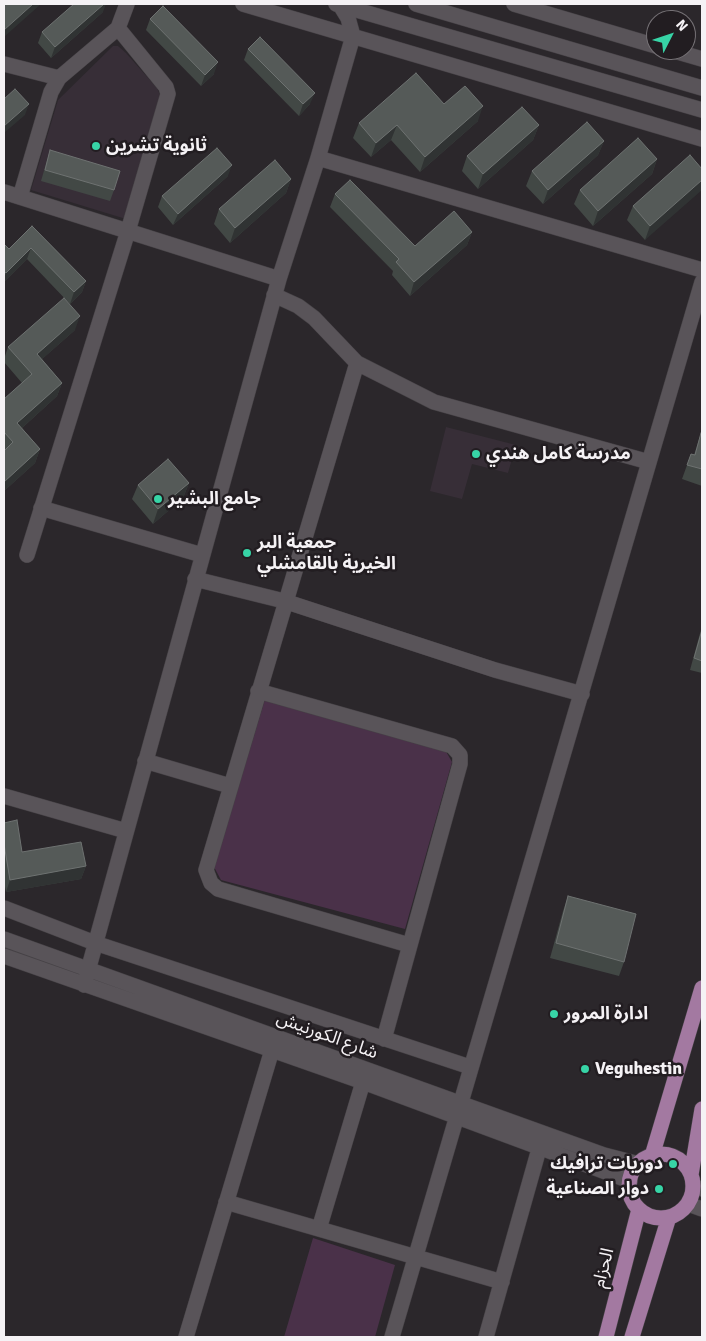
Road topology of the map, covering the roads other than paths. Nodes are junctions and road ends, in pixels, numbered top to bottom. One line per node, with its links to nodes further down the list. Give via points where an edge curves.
1 (127, 4): 8 (street)
2 (244, 4): 9 (street)
3 (337, 4): 7 (street); 9 (street, via 348,18)
4 (416, 4): 13 (street)
5 (514, 4): 6 (street)
6 (553, 9): 10 (street)
7 (384, 19): 9 (street, via 370,23); 14 (street)
8 (118, 28): 12 (street); 19 (street, via 168,94)
9 (353, 36): 15 (street); 16 (street)
10 (646, 42)
11 (4, 64): 12 (street)
12 (59, 78): 18 (street, via 51,92)
13 (702, 88)
14 (702, 110)
15 (702, 139)
16 (318, 158): 20 (street); 21 (street)
17 (4, 192): 18 (street)
18 (20, 197): 19 (street)
19 (128, 231): 21 (street); 26 (street)
20 (702, 270)
21 (279, 279): 23 (street)
22 (702, 282): 25 (street)
23 (274, 295): 24 (street, via 314,318); 28 (street)
24 (356, 363): 25 (street, via 434,402); 30 (street)
25 (649, 462): 32 (street)
26 (41, 508): 27 (street); 28 (street)
27 (27, 555)
28 (202, 555): 29 (street)
29 (196, 579): 30 (street); 33 (street)
30 (284, 601): 31 (street); 32 (street, via 495,670)
31 (258, 691): 34 (street); 40 (street, via 452,746 459,751 460,764)
32 (582, 694): 47 (street)
33 (145, 762): 34 (street); 36 (street)
34 (230, 786): 40 (street, via 206,870 211,884 218,889)
35 (4, 796): 36 (street)
36 (126, 831): 39 (street)
37 (4, 908): 39 (street)
38 (4, 939): 42 (street, شارع الكورنيش)
39 (95, 943): 42 (street); 45 (street)
40 (409, 945): 45 (street)
41 (4, 956): 43 (street, شارع الكورنيش)
42 (88, 970): 43 (street); 50 (street, شارع الكورنيش)
43 (84, 985): 46 (street, شارع الكورنيش)
44 (702, 988): 52 (main road)
45 (384, 1039): 47 (street)
46 (272, 1050): 48 (street, شارع الكورنيش); 55 (street)
47 (470, 1067): 50 (street)
48 (363, 1082): 50 (street, شارع الكورنيش); 59 (street)
49 (702, 1109): 54 (main road)
50 (457, 1110): 51 (street, شارع الكورنيش); 52 (street, شارع الكورنيش, via 604,1155); 60 (street)
51 (539, 1149): 53 (street, شارع الكورنيش); 61 (street)
52 (646, 1160): 53 (main road); 54 (main road, via 668,1155 676,1158)
53 (630, 1182): 57 (main road, via 630,1191)
54 (696, 1184): 56 (main road)
55 (226, 1202): 59 (street); 62 (street)
56 (695, 1206): 58 (main road)
57 (639, 1209): 58 (main road, via 653,1217); 65 (main road, الحزام)
58 (670, 1217): 66 (main road)
59 (319, 1229): 60 (street)
60 (415, 1257): 61 (street); 63 (street)
61 (502, 1282): 64 (street)
62 (186, 1337)
63 (392, 1337)
64 (486, 1337)
65 (606, 1337)
66 (632, 1337)

